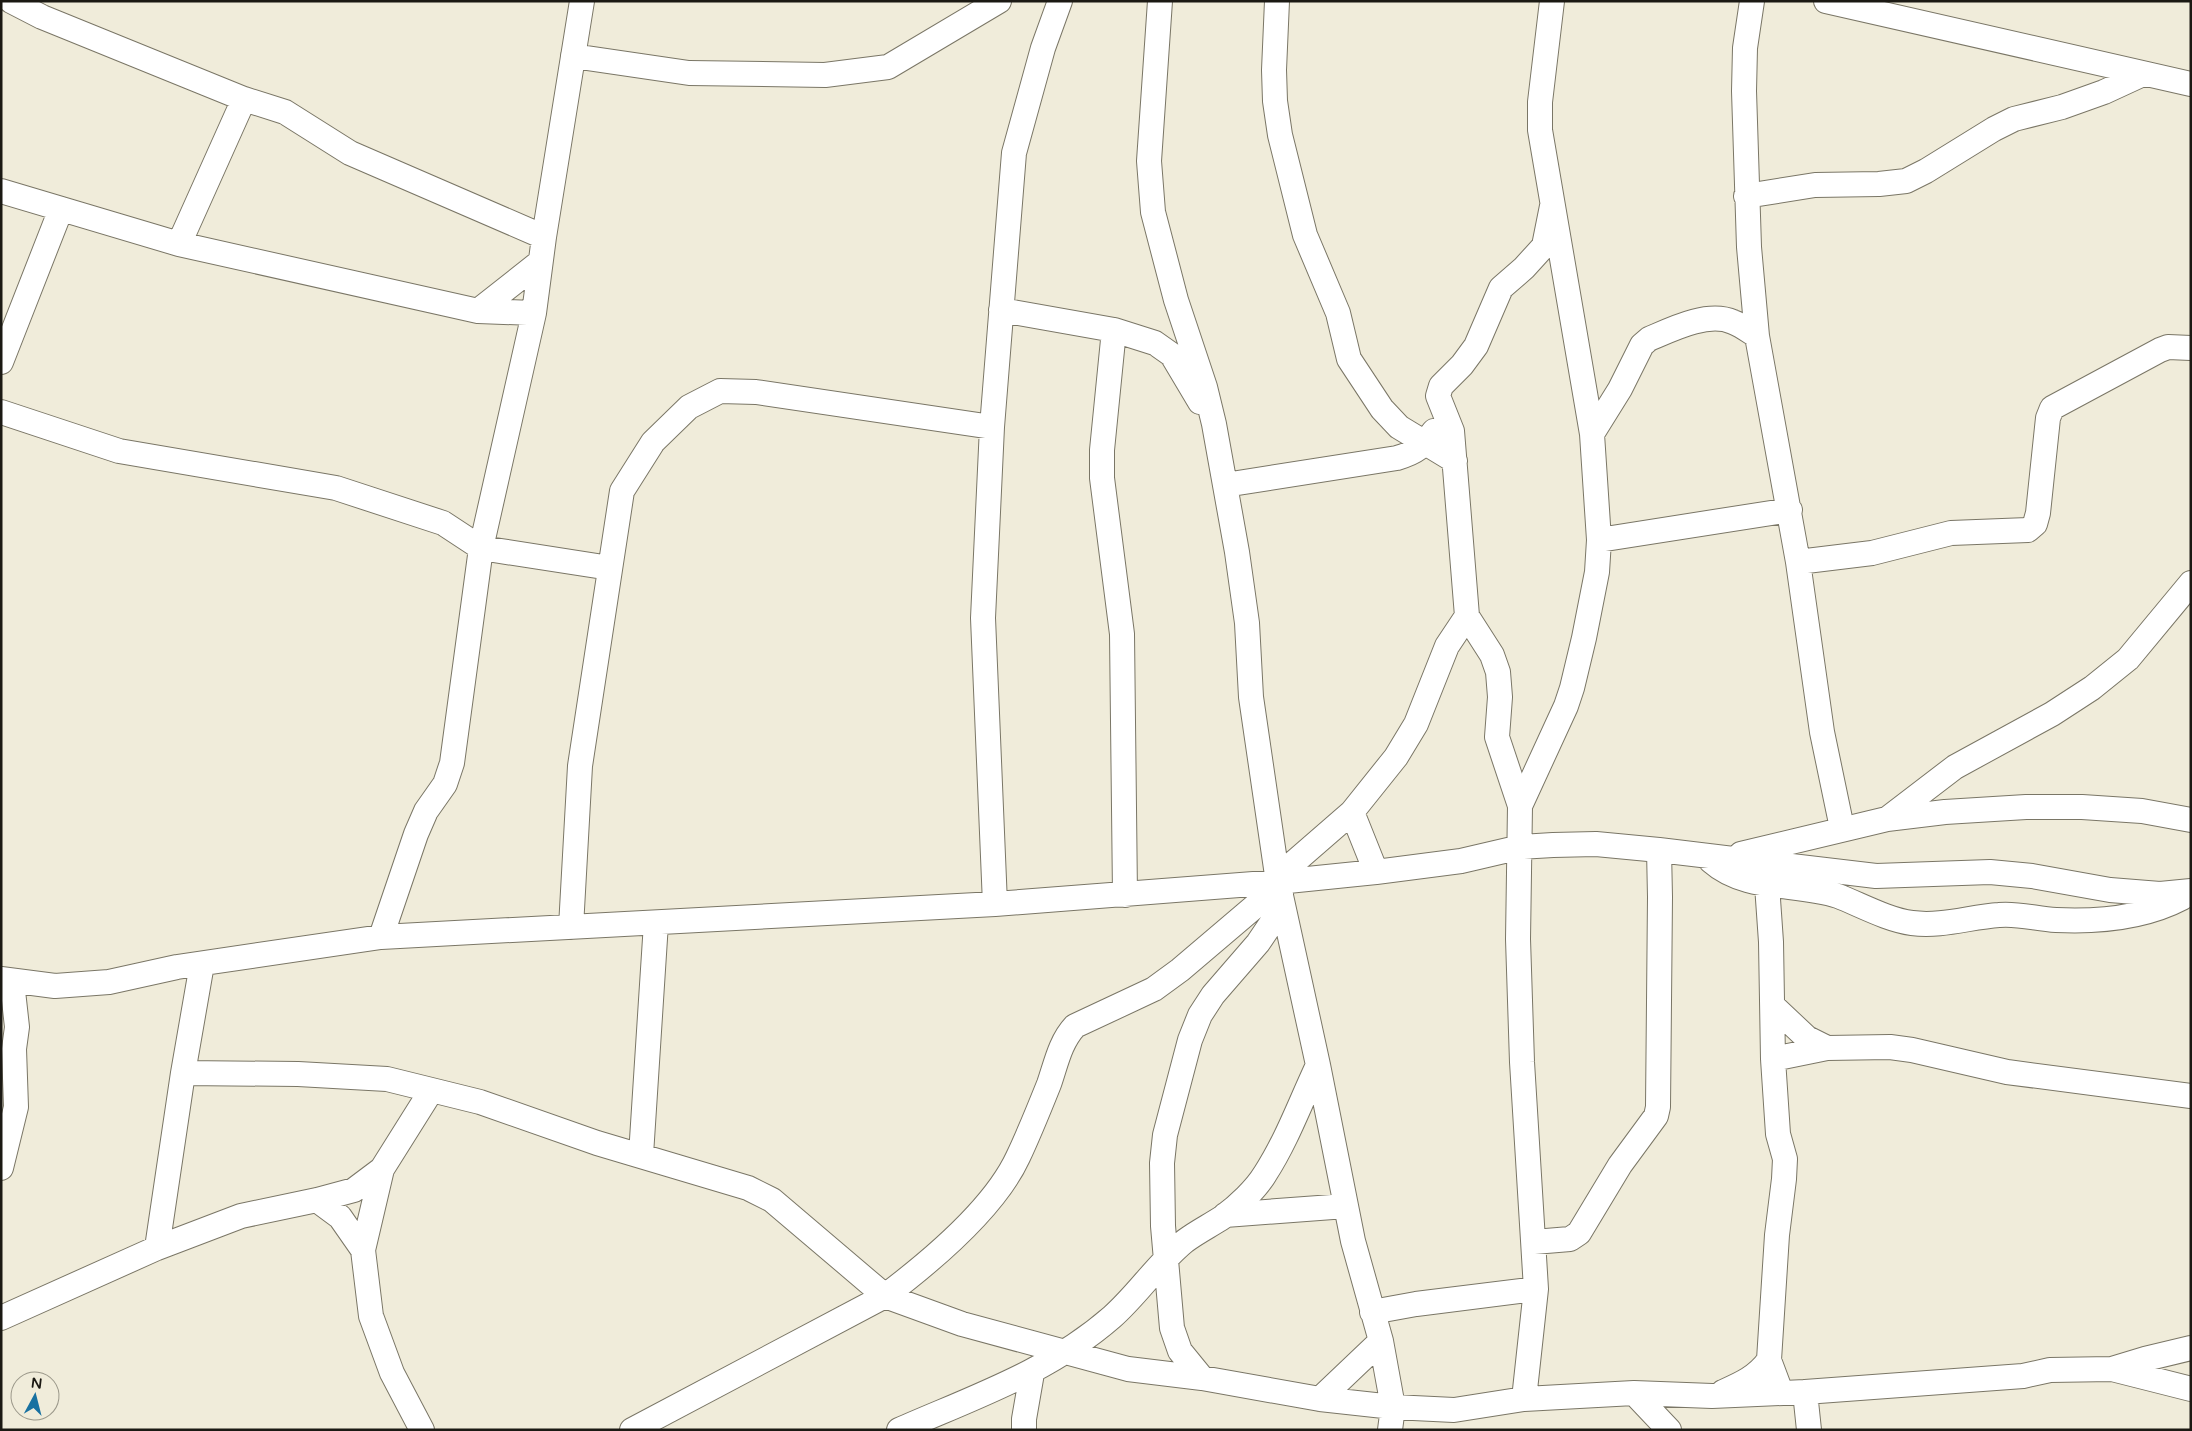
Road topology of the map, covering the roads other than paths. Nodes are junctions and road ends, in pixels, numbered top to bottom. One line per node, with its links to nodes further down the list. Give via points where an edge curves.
1 (11, 1): 13 (street, via 42,17)
2 (582, 1): 10 (street)
3 (999, 1): 10 (street, via 888,67 825,75 689,74)
4 (1060, 1): 21 (street, via 1043,48 1014,154)
5 (1160, 1): 30 (street, via 1149,162 1153,212 1176,300 1206,387)
6 (1277, 1): 33 (street, via 1275,101 1280,135 1305,235 1338,313 1349,358 1382,409 1399,427)
7 (1552, 1): 16 (street, via 1540,102 1540,130)
8 (1752, 1): 15 (street, via 1745,56)
9 (1826, 1): 11 (street)
10 (573, 56): 18 (street)
11 (2143, 74): 12 (street); 15 (street, via 2104,92 2014,119 1906,181 1815,185)
12 (2191, 84)
13 (244, 99): 18 (street, via 285,112 350,153); 19 (street)
14 (1, 191): 17 (street)
15 (1746, 196): 25 (street)
16 (1552, 206): 29 (street, via 1544,246 1501,288 1476,346 1441,386 1438,396); 32 (street)
17 (61, 209): 19 (street); 27 (street)
18 (544, 237): 20 (street)
19 (179, 244): 22 (street)
20 (540, 262): 22 (street); 23 (street)
21 (1001, 310): 24 (street); 31 (street)
22 (478, 311): 23 (street)
23 (534, 313): 38 (street)
24 (1114, 330): 30 (street, via 1155,343 1172,355); 55 (street, via 1102,478 1122,634)
25 (1757, 336): 32 (street, via 1732,321 1715,318 1649,339 1642,344 1620,389); 36 (street)
26 (2191, 348): 39 (street, via 2160,350 2052,408 2048,418 2038,513 2035,524 2028,530 1951,533 1872,553)
27 (1, 362)
28 (1, 412): 38 (street, via 119,451 336,488 443,524)
29 (1447, 413): 33 (street); 34 (street)
30 (1214, 424): 35 (street)
31 (992, 427): 40 (street, via 756,392 720,391 689,407 653,442 622,491); 56 (street, via 983,618)
32 (1592, 434): 37 (street)
33 (1425, 443): 34 (street); 35 (street, via 1414,453 1398,458)
34 (1455, 462): 42 (street)
35 (1225, 485): 53 (street, via 1247,623 1251,697)
36 (1790, 510): 37 (street); 39 (street)
37 (1599, 540): 43 (street, via 1597,572 1572,688)
38 (481, 548): 40 (street); 59 (street, via 452,764 445,784 426,811 416,834)
39 (1798, 562): 47 (street, via 1822,732)
40 (610, 568): 58 (street, via 580,766)
41 (2191, 583): 45 (street, via 2128,659 2092,688 2052,714 1955,767)
42 (1467, 616): 43 (street, via 1498,672 1497,737); 44 (street, via 1447,646 1416,724 1396,757)
43 (1520, 806): 48 (street)
44 (1352, 812): 51 (street); 53 (street, via 1297,859)
45 (1887, 819): 46 (street, via 2008,808 2082,807 2142,811); 47 (street)
46 (2191, 820)
47 (1842, 828): 50 (street)
48 (1521, 847): 49 (street, via 1596,844); 51 (street, via 1461,860); 75 (street, via 1518,939 1522,1062)
49 (1658, 850): 50 (street); 75 (street, via 1656,1116 1620,1165 1579,1233 1570,1239)
50 (1714, 856): 52 (street, via 1720,868); 54 (street, via 1876,876 1990,872 2110,890 2160,894)
51 (1376, 872): 53 (street)
52 (1767, 885): 54 (street, via 1837,896 1910,923 1929,925 2001,914 2055,920 2096,920 2163,908); 62 (street)
53 (1282, 891): 55 (street); 65 (street); 78 (street, via 1258,942 1213,995 1190,1040 1165,1135 1162,1163); 80 (street, via 1260,902 1154,989 1075,1026 1066,1036 1017,1158 1004,1182 978,1213 918,1272)
54 (2191, 892)
55 (1125, 895): 56 (street)
56 (994, 904): 57 (street)
57 (656, 923): 58 (street); 69 (street)
58 (571, 926): 59 (street)
59 (381, 937): 60 (street)
60 (202, 964): 61 (street, via 109,982 55,986); 66 (street)
61 (6, 980): 70 (street, via 17,1026 14,1049 16,1107)
62 (1773, 1006): 63 (street, via 1807,1038); 64 (street)
63 (1827, 1048): 64 (street); 68 (street, via 1890,1047 2007,1072)
64 (1773, 1059): 86 (street, via 1778,1134 1785,1159)
65 (1318, 1065): 73 (street); 74 (street, via 1265,1174)
66 (183, 1073): 67 (street, via 387,1079); 76 (street)
67 (431, 1091): 69 (street, via 480,1102); 71 (street)
68 (2191, 1096)
69 (641, 1155): 80 (street, via 748,1188 772,1200)
70 (1, 1168)
71 (382, 1170): 72 (street, via 354,1190); 77 (street)
72 (317, 1200): 76 (street, via 240,1216); 77 (street, via 340,1217)
73 (1346, 1206): 74 (street); 81 (street)
74 (1225, 1215): 78 (street, via 1186,1240)
75 (1534, 1242): 79 (street)
76 (157, 1248): 82 (street)
77 (364, 1250): 99 (street, via 371,1316 392,1373)
78 (1164, 1259): 85 (street, via 1112,1317); 89 (street, via 1172,1328 1180,1351)
79 (1536, 1289): 81 (street); 95 (street)
80 (885, 1296): 85 (street, via 962,1324); 100 (street)
81 (1372, 1312): 83 (street)
82 (1, 1318)
83 (1381, 1341): 96 (street); 97 (street)
84 (2191, 1348): 87 (street)
85 (1064, 1353): 88 (street); 89 (street, via 1128,1369)
86 (1769, 1360): 91 (street); 94 (street, via 1760,1372 1744,1383)
87 (2112, 1369): 90 (street); 92 (street, via 2050,1370 2014,1377)
88 (1032, 1373): 101 (street); 102 (street)
89 (1202, 1378): 96 (street)
90 (2191, 1389)
91 (1781, 1392): 92 (street); 94 (street)
92 (1805, 1392): 104 (street)
93 (1634, 1393): 94 (street); 95 (street); 103 (street)
94 (1712, 1396)
95 (1524, 1399): 98 (street)
96 (1320, 1400): 97 (street)
97 (1391, 1419): 98 (street)
98 (1454, 1420)
99 (422, 1430)
100 (632, 1430)
101 (899, 1430)
102 (1024, 1430)
103 (1669, 1430)
104 (1808, 1430)

